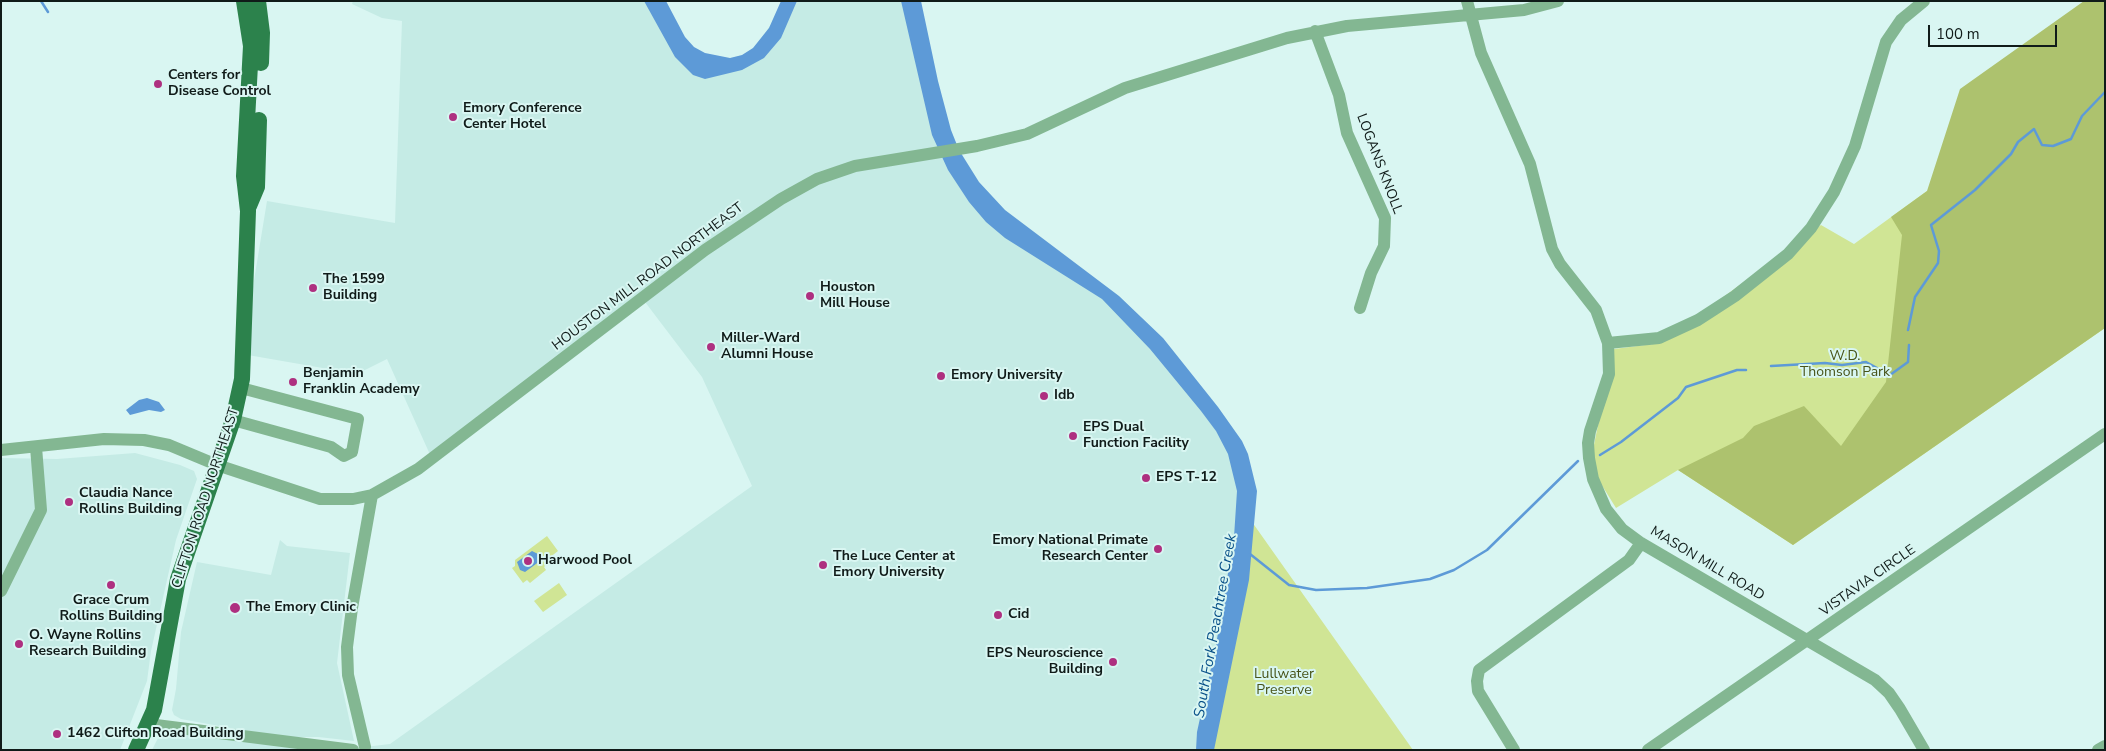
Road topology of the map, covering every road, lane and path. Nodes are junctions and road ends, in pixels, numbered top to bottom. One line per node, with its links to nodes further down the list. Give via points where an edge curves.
1 (244, 1): 8 (main road, CLIFTON ROAD NORTHEAST, via 251,46 244,176)
2 (258, 1): 8 (main road, CLIFTON ROAD NORTHEAST, via 262,42 257,187)
3 (1467, 1): 6 (street, MASON MILL ROAD)
4 (1558, 1): 6 (street, HOUSTON MILL ROAD NORTHEAST, via 1524,10)
5 (1924, 1): 10 (street, via 1901,20 1886,42 1854,146 1834,192 1811,228 1788,254 1735,296 1698,320 1660,338)
6 (1470, 17): 7 (street, HOUSTON MILL ROAD NORTHEAST); 10 (street, MASON MILL ROAD, via 1481,54 1530,164 1552,249 1596,310)
7 (1315, 31): 9 (street, LOGANS KNOLL, via 1341,100 1347,132 1385,218 1384,246); 17 (street, HOUSTON MILL ROAD NORTHEAST, via 1125,88 1027,134 977,146 855,166 830,174 781,199 696,257 418,469)
8 (248, 211): 11 (main road, CLIFTON ROAD NORTHEAST)
9 (1360, 308)
10 (1608, 343): 18 (street, MASON MILL ROAD, via 1609,374 1590,431 1589,458 1593,480 1606,509 1622,529)
11 (241, 388): 12 (main road, CLIFTON ROAD NORTHEAST); 12 (street, via 358,419 352,452 344,456 331,447)
12 (233, 420): 16 (main road, CLIFTON ROAD NORTHEAST)
13 (2105, 434): 20 (street, VISTAVIA CIRCLE)
14 (36, 447): 15 (street, HOUSTON MILL ROAD NORTHEAST); 16 (street, HOUSTON MILL ROAD NORTHEAST, via 129,438 168,445); 19 (street, via 41,510)
15 (1, 450)
16 (217, 465): 17 (street, HOUSTON MILL ROAD NORTHEAST, via 320,499); 21 (main road, CLIFTON ROAD NORTHEAST, via 178,579 160,687)
17 (372, 495): 23 (street, via 347,640 348,675)
18 (1641, 543): 20 (street, MASON MILL ROAD); 25 (street, via 1629,560 1479,670 1478,691)
19 (1, 591)
20 (1806, 640): 26 (street, VISTAVIA CIRCLE); 27 (street, MASON MILL ROAD, via 1875,680 1900,709)
21 (148, 724): 23 (street); 24 (main road, CLIFTON ROAD NORTHEAST)
22 (2105, 746): 28 (street)
23 (361, 749)
24 (136, 750)
25 (1514, 750)
26 (1648, 750)
27 (1924, 750)
28 (2098, 750)

